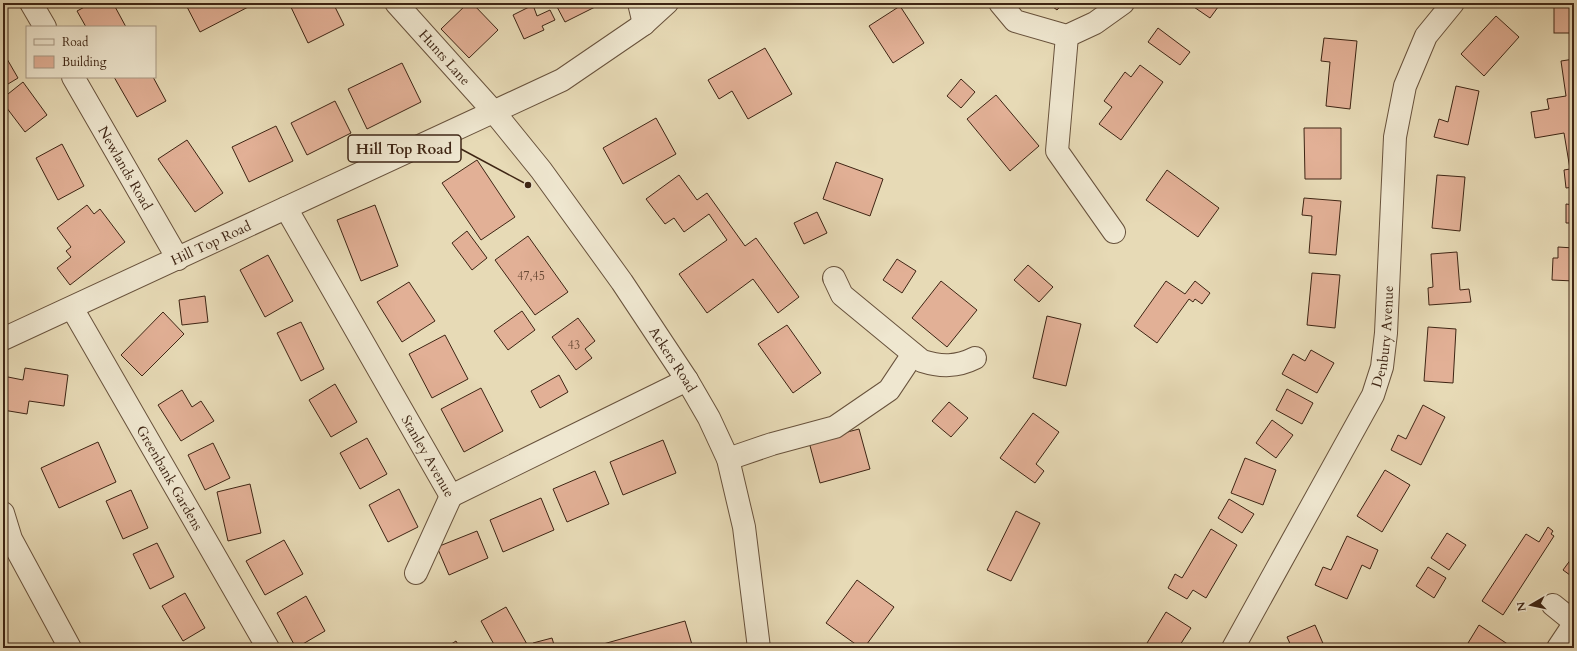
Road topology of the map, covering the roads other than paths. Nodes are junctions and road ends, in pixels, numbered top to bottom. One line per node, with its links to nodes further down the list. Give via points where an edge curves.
1 (31, 3): 9 (street)
2 (396, 3): 12 (street, Hunts Lane)
3 (639, 3): 8 (street)
4 (667, 3): 8 (street, Hill Top Road)
5 (1000, 3): 10 (street, via 1015,21)
6 (1123, 3): 10 (street, via 1095,23)
7 (1453, 3): 31 (street, Denbury Avenue, via 1426,36 1405,86 1396,130 1386,333 1382,367 1373,395)
8 (644, 24): 12 (street, Hill Top Road, via 562,80)
9 (44, 26)
10 (1067, 36): 14 (street, via 1057,151)
11 (74, 78): 15 (street, Newlands Road)
12 (494, 112): 13 (street, Hill Top Road); 21 (street, Ackers Road, via 541,170 622,282)
13 (286, 208): 15 (street, Hill Top Road); 23 (street, Stanley Avenue)
14 (1114, 232)
15 (178, 259): 17 (street, Hill Top Road)
16 (834, 278): 19 (street, via 842,295)
17 (72, 308): 18 (street, Hill Top Road); 29 (street, Greenbank Gardens)
18 (3, 339)
19 (913, 354): 20 (street, via 922,361 953,366); 22 (street, via 889,390 835,427)
20 (975, 358)
21 (687, 380): 22 (street, Ackers Road, via 709,418); 23 (street, Stanley Avenue)
22 (728, 459): 30 (street, Ackers Road, via 744,527)
23 (451, 496): 25 (street)
24 (3, 513): 28 (street, via 11,540)
25 (416, 573)
26 (1553, 605): 27 (street)
27 (1574, 623): 32 (street)
28 (70, 648)
29 (268, 648)
30 (759, 648)
31 (1233, 648)
32 (1558, 648)

